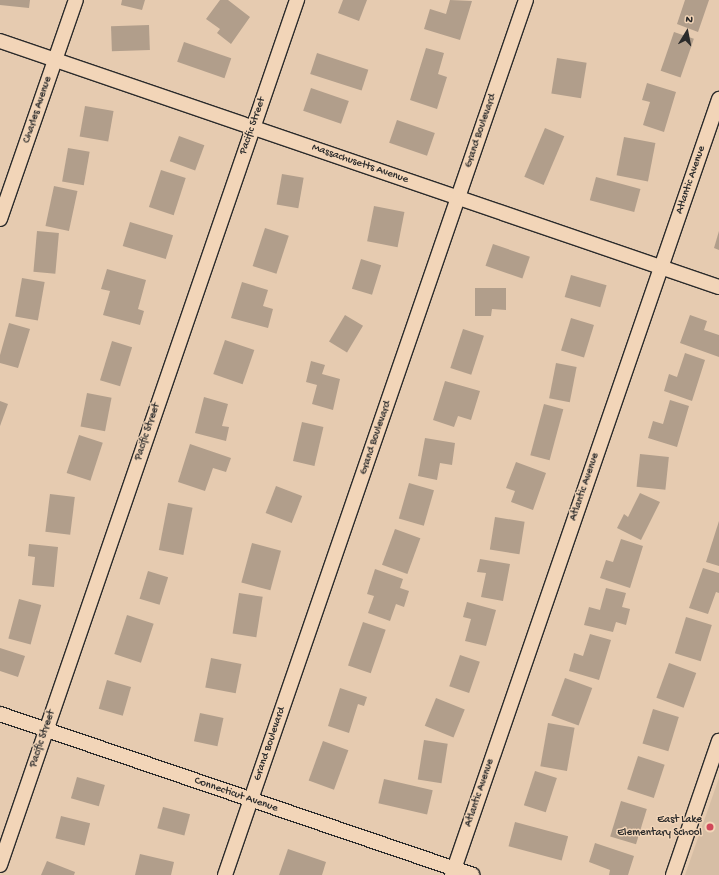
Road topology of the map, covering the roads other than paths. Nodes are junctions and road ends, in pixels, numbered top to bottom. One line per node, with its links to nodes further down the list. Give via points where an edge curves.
1 (76, 0): 5 (street, Charles Avenue)
2 (297, 0): 7 (street, Pacific Street)
3 (526, 0): 8 (street, Grand Boulevard)
4 (0, 41): 5 (street, Massachusetts Avenue)
5 (55, 60): 7 (street, Massachusetts Avenue); 9 (street, Charles Avenue)
6 (719, 99): 10 (street, Atlantic Avenue)
7 (253, 127): 8 (street, Massachusetts Avenue); 13 (street, Pacific Street)
8 (458, 198): 10 (street, Massachusetts Avenue); 15 (street, Grand Boulevard)
9 (0, 219)
10 (661, 267): 11 (street, Massachusetts Avenue); 17 (street, Atlantic Avenue)
11 (719, 287)
12 (0, 714): 13 (street, Connecticut Avenue)
13 (46, 730): 15 (street, Connecticut Avenue); 16 (street, Pacific Street)
14 (719, 741): 20 (street)
15 (251, 800): 17 (street, Connecticut Avenue); 18 (street, Grand Boulevard)
16 (0, 865)
17 (453, 872): 19 (street, Connecticut Avenue)
18 (225, 875)
19 (472, 875)
20 (673, 875)

